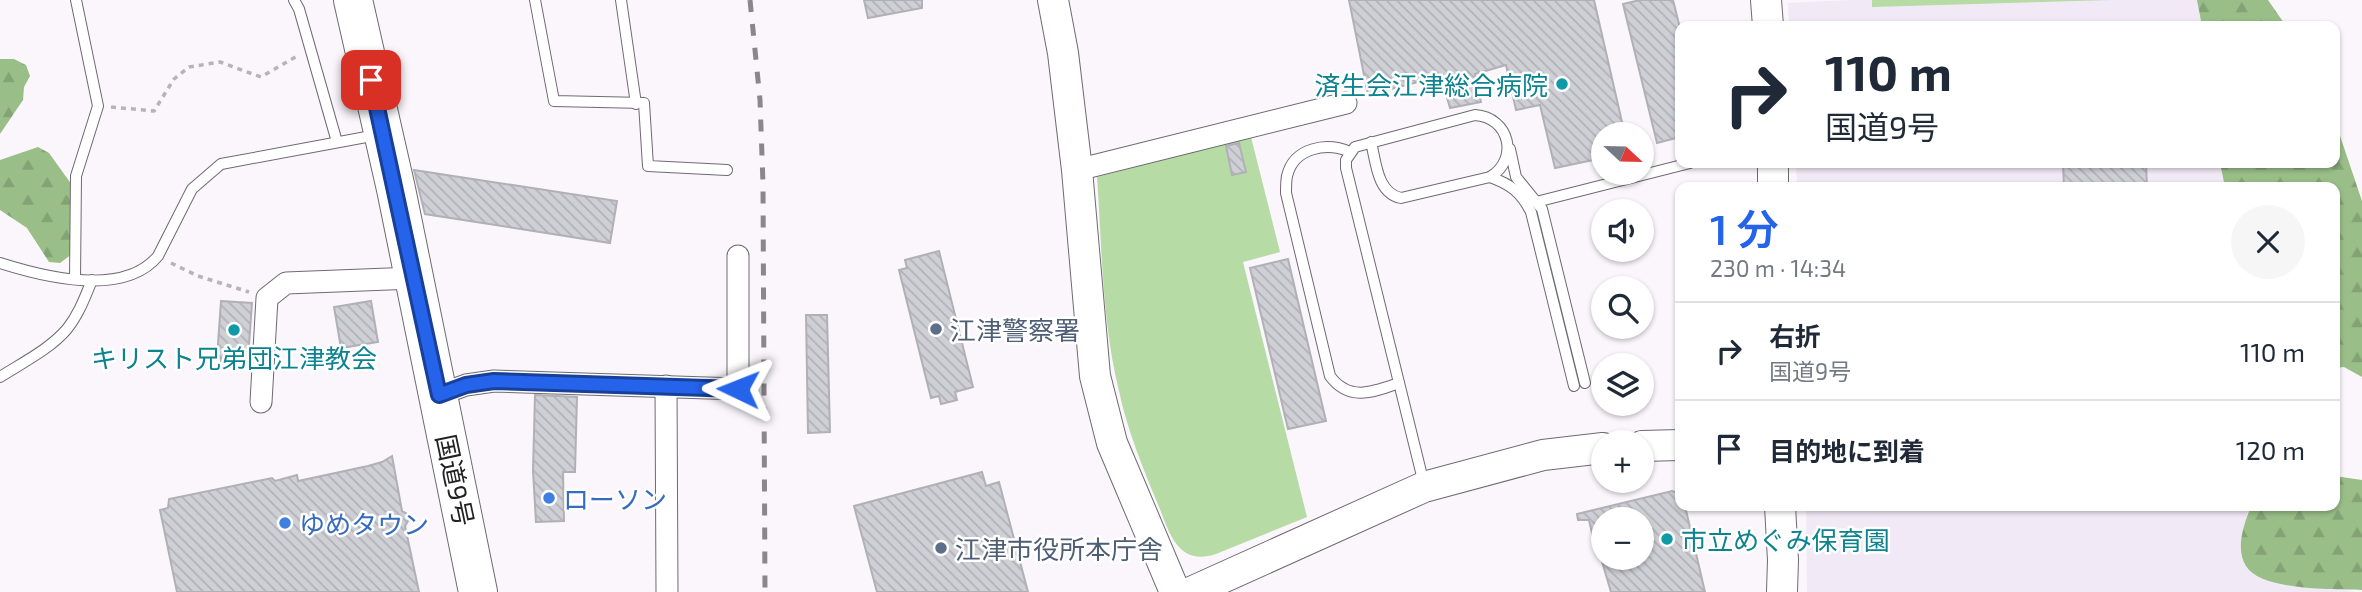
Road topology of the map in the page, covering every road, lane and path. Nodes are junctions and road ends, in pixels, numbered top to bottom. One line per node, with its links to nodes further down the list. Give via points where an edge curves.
1 (76, 0): 12 (lane)
2 (293, 0): 9 (lane)
3 (353, 0): 13 (highway, 国道9号)
4 (535, 0): 11 (lane, via 554,102)
5 (621, 0): 11 (lane)
6 (1053, 0): 20 (street)
7 (1766, 0): 8 (street)
8 (1768, 21)
9 (310, 48): 12 (path, via 261,78 220,62 189,67 174,79 154,111); 14 (lane)
10 (1346, 103): 20 (street)
11 (636, 104): 19 (lane, via 644,103 648,166)
12 (98, 106): 27 (lane, via 76,176)
13 (383, 134): 14 (lane); 26 (highway, 国道9号)
14 (337, 142): 23 (lane, via 221,164 192,189)
15 (1371, 142): 16 (lane, via 1482,115 1498,124); 17 (lane); 21 (lane, via 1382,184 1394,197)
16 (1508, 144): 21 (lane, via 1502,167); 22 (lane, via 1516,177)
17 (1350, 152): 31 (lane, via 1346,168); 31 (lane, via 1320,146 1303,154 1287,175 1286,193 1330,376 1338,387 1359,393)
18 (1675, 167): 22 (lane)
19 (727, 170)
20 (1077, 170): 42 (street, via 1095,376 1112,443)
21 (1490, 177): 22 (lane, via 1522,195 1531,212 1579,385 1542,209)
22 (1536, 202)
23 (158, 256): 28 (lane, via 134,274); 29 (path, via 198,276)
24 (738, 256): 32 (street, via 738,389)
25 (0, 263): 27 (lane)
26 (414, 278): 29 (street, via 286,283); 33 (highway, 国道9号)
27 (75, 279): 28 (lane)
28 (92, 280): 30 (lane, via 66,330)
29 (267, 298): 34 (street)
30 (0, 377)
31 (1399, 383): 38 (lane)
32 (666, 386): 33 (street, via 494,381); 41 (street)
33 (439, 395): 40 (highway, 国道9号)
34 (261, 402)
35 (1675, 445): 36 (street)
36 (1654, 446)
37 (1591, 449): 38 (street, via 1543,455)
38 (1424, 487): 43 (street)
39 (1780, 511): 44 (street)
40 (478, 592)
41 (667, 592)
42 (1175, 592)
43 (1191, 592)
44 (1782, 592)

